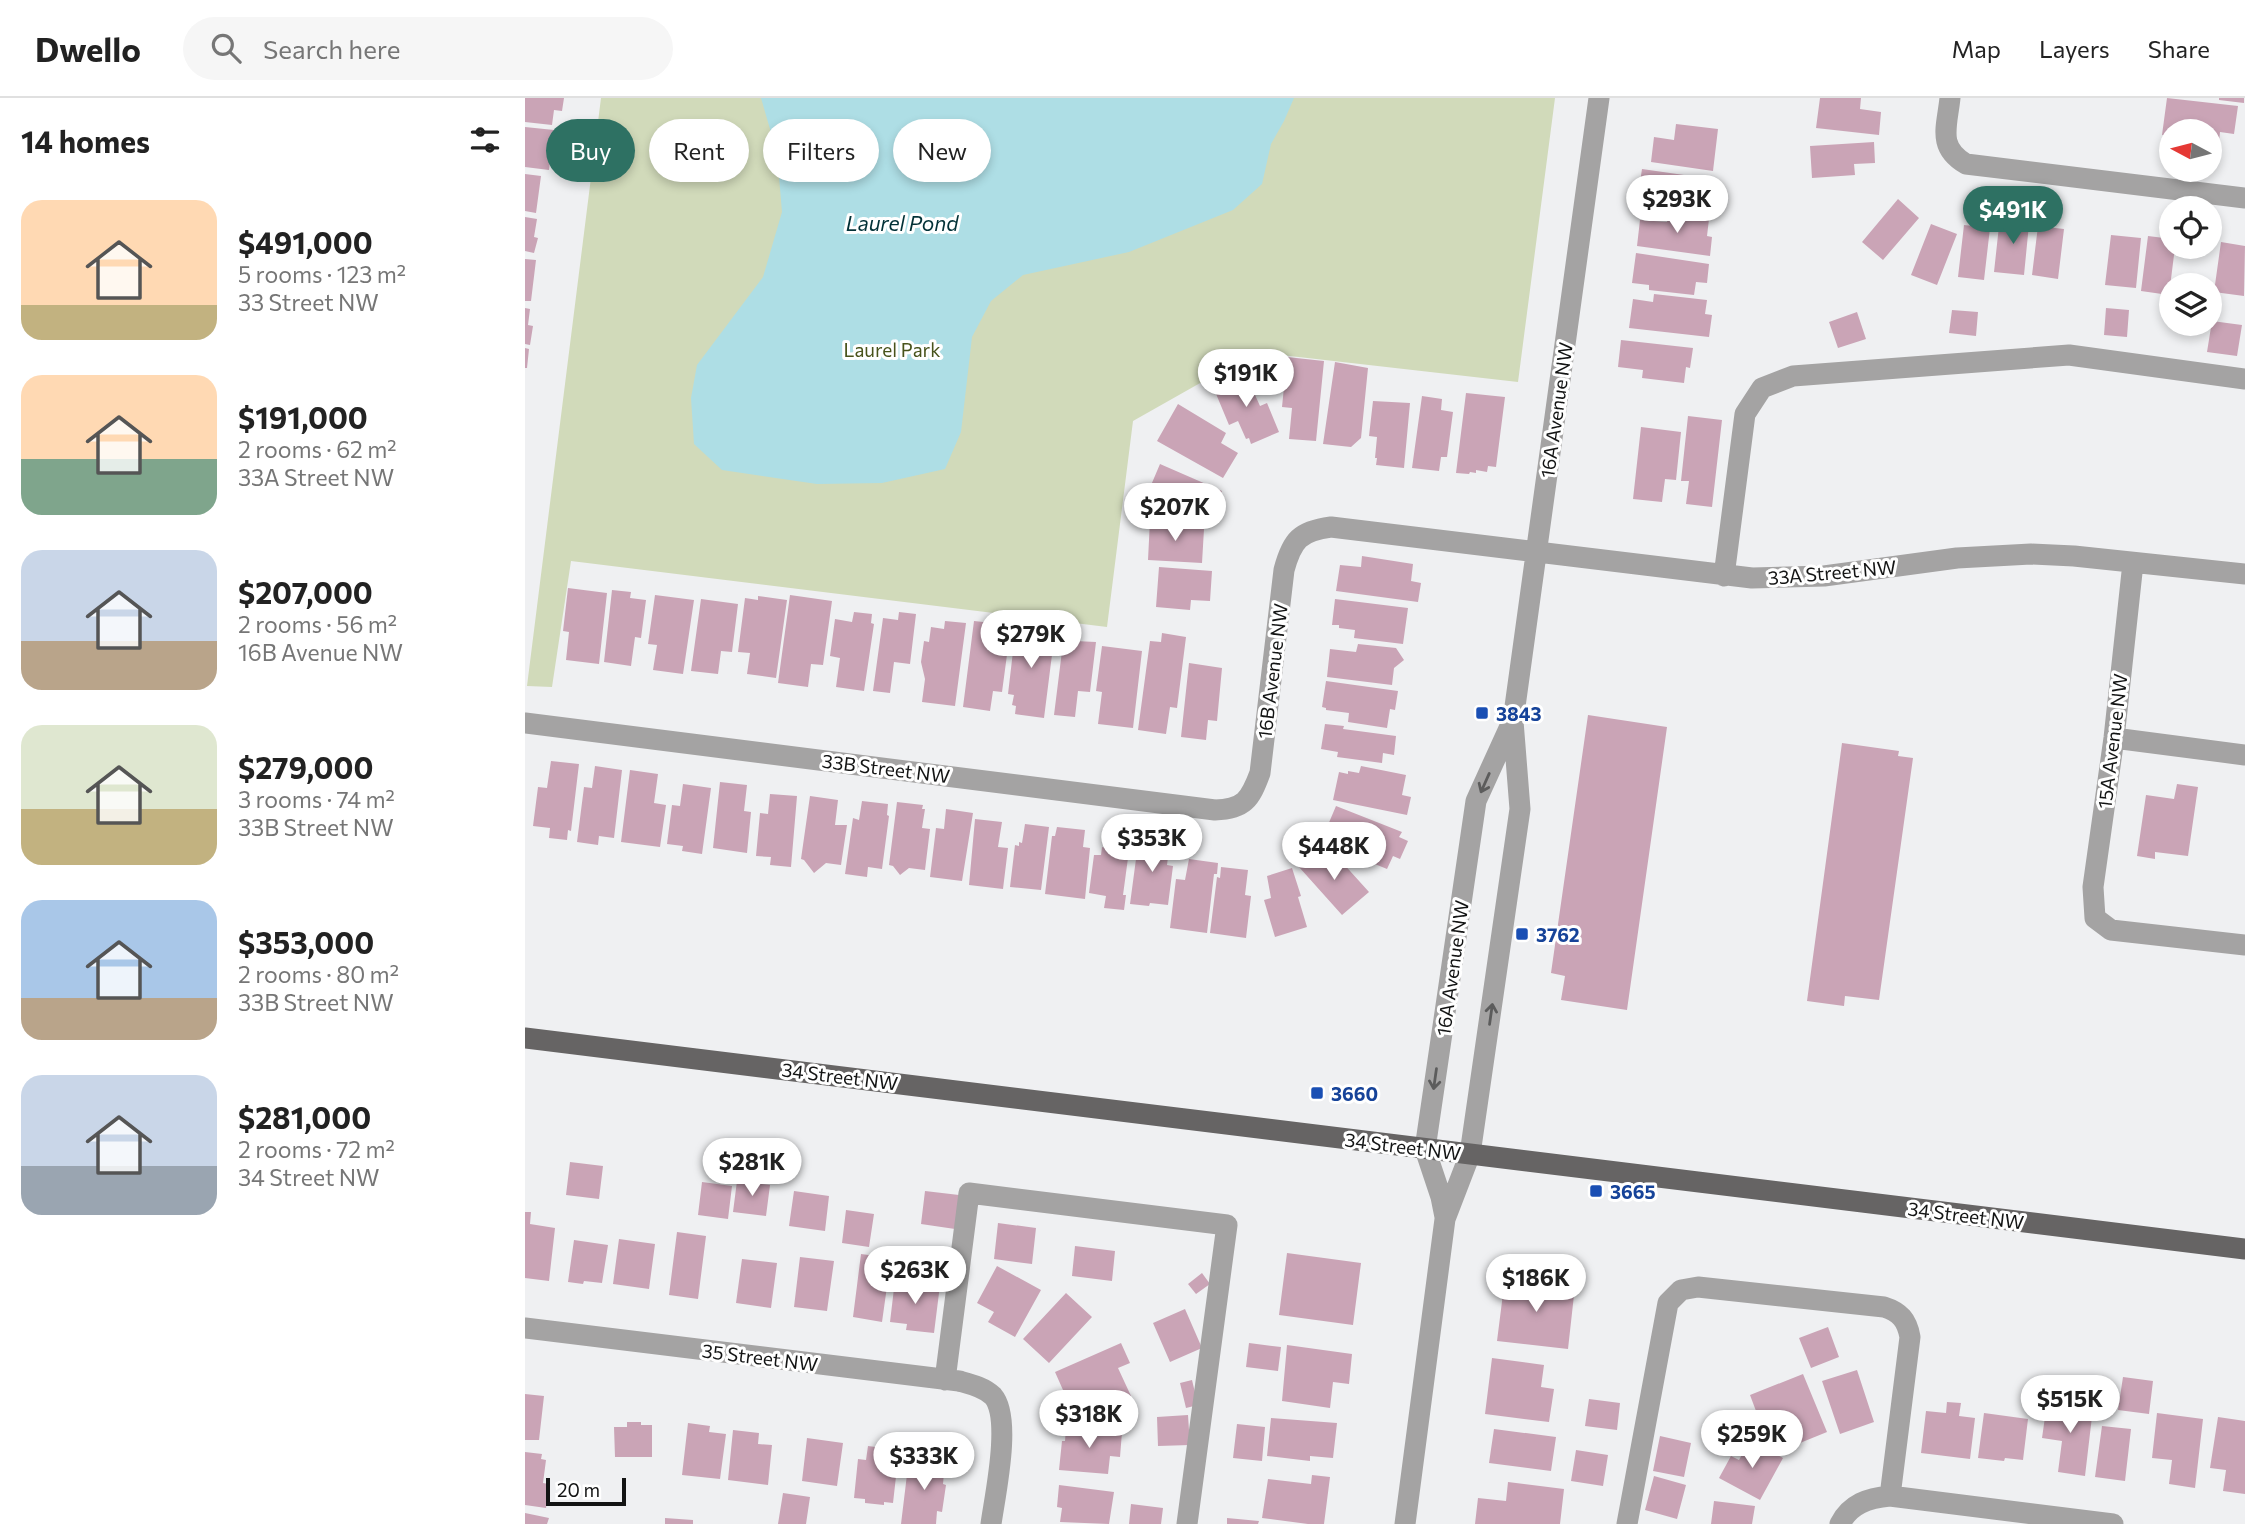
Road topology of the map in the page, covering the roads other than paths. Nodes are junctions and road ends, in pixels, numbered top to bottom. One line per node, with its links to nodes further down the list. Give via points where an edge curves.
1 (1599, 98): 6 (street, 16A Avenue NW)
2 (1950, 98): 3 (street, via 1945,141 1953,156 1966,164)
3 (2245, 198)
4 (2245, 379): 9 (street, via 2069,355 1793,376 1762,388 1745,414)
5 (1297, 538): 6 (street, 33A Street NW, via 1331,527); 14 (street, 16B Avenue NW, via 1284,570 1260,773)
6 (1536, 552): 9 (street, 33A Street NW); 10 (street, 16A Avenue NW)
7 (2133, 564): 8 (street, 33A Street NW); 9 (street, 33A Street NW, via 2074,556 1991,555 1824,576); 12 (street, 15A Avenue NW)
8 (2245, 574)
9 (1724, 576)
10 (1513, 721): 17 (street, 16A Avenue NW, one-way to 17, via 1476,801); 18 (street, 16A Avenue NW, one-way to 10, via 1520,809)
11 (525, 723): 14 (street, 33B Street NW, via 1215,810)
12 (2114, 738): 13 (street); 15 (street, 15A Avenue NW, via 2093,887 2095,918 2111,930)
13 (2245, 755)
14 (1245, 803)
15 (2245, 945)
16 (525, 1037): 17 (main road, 34 Street NW)
17 (1425, 1149): 18 (main road, 34 Street NW); 19 (street, 16A Avenue NW)
18 (1470, 1154): 19 (street, 16A Avenue NW); 20 (main road, 34 Street NW)
19 (1445, 1219): 27 (street, 16A Avenue NW)
20 (2245, 1249)
21 (525, 1328): 22 (street, 35 Street NW)
22 (945, 1380): 25 (street, 35 Street NW, via 971,1384 992,1395 998,1405 1002,1436); 26 (street, via 969,1193 1227,1225)
23 (1890, 1496): 24 (street, via 1861,1502); 28 (street, via 1910,1336 1903,1317 1884,1307 1698,1287 1681,1290 1668,1303); 29 (street)
24 (1845, 1517)
25 (991, 1524)
26 (1187, 1524)
27 (1405, 1524)
28 (1627, 1524)
29 (2113, 1524)

